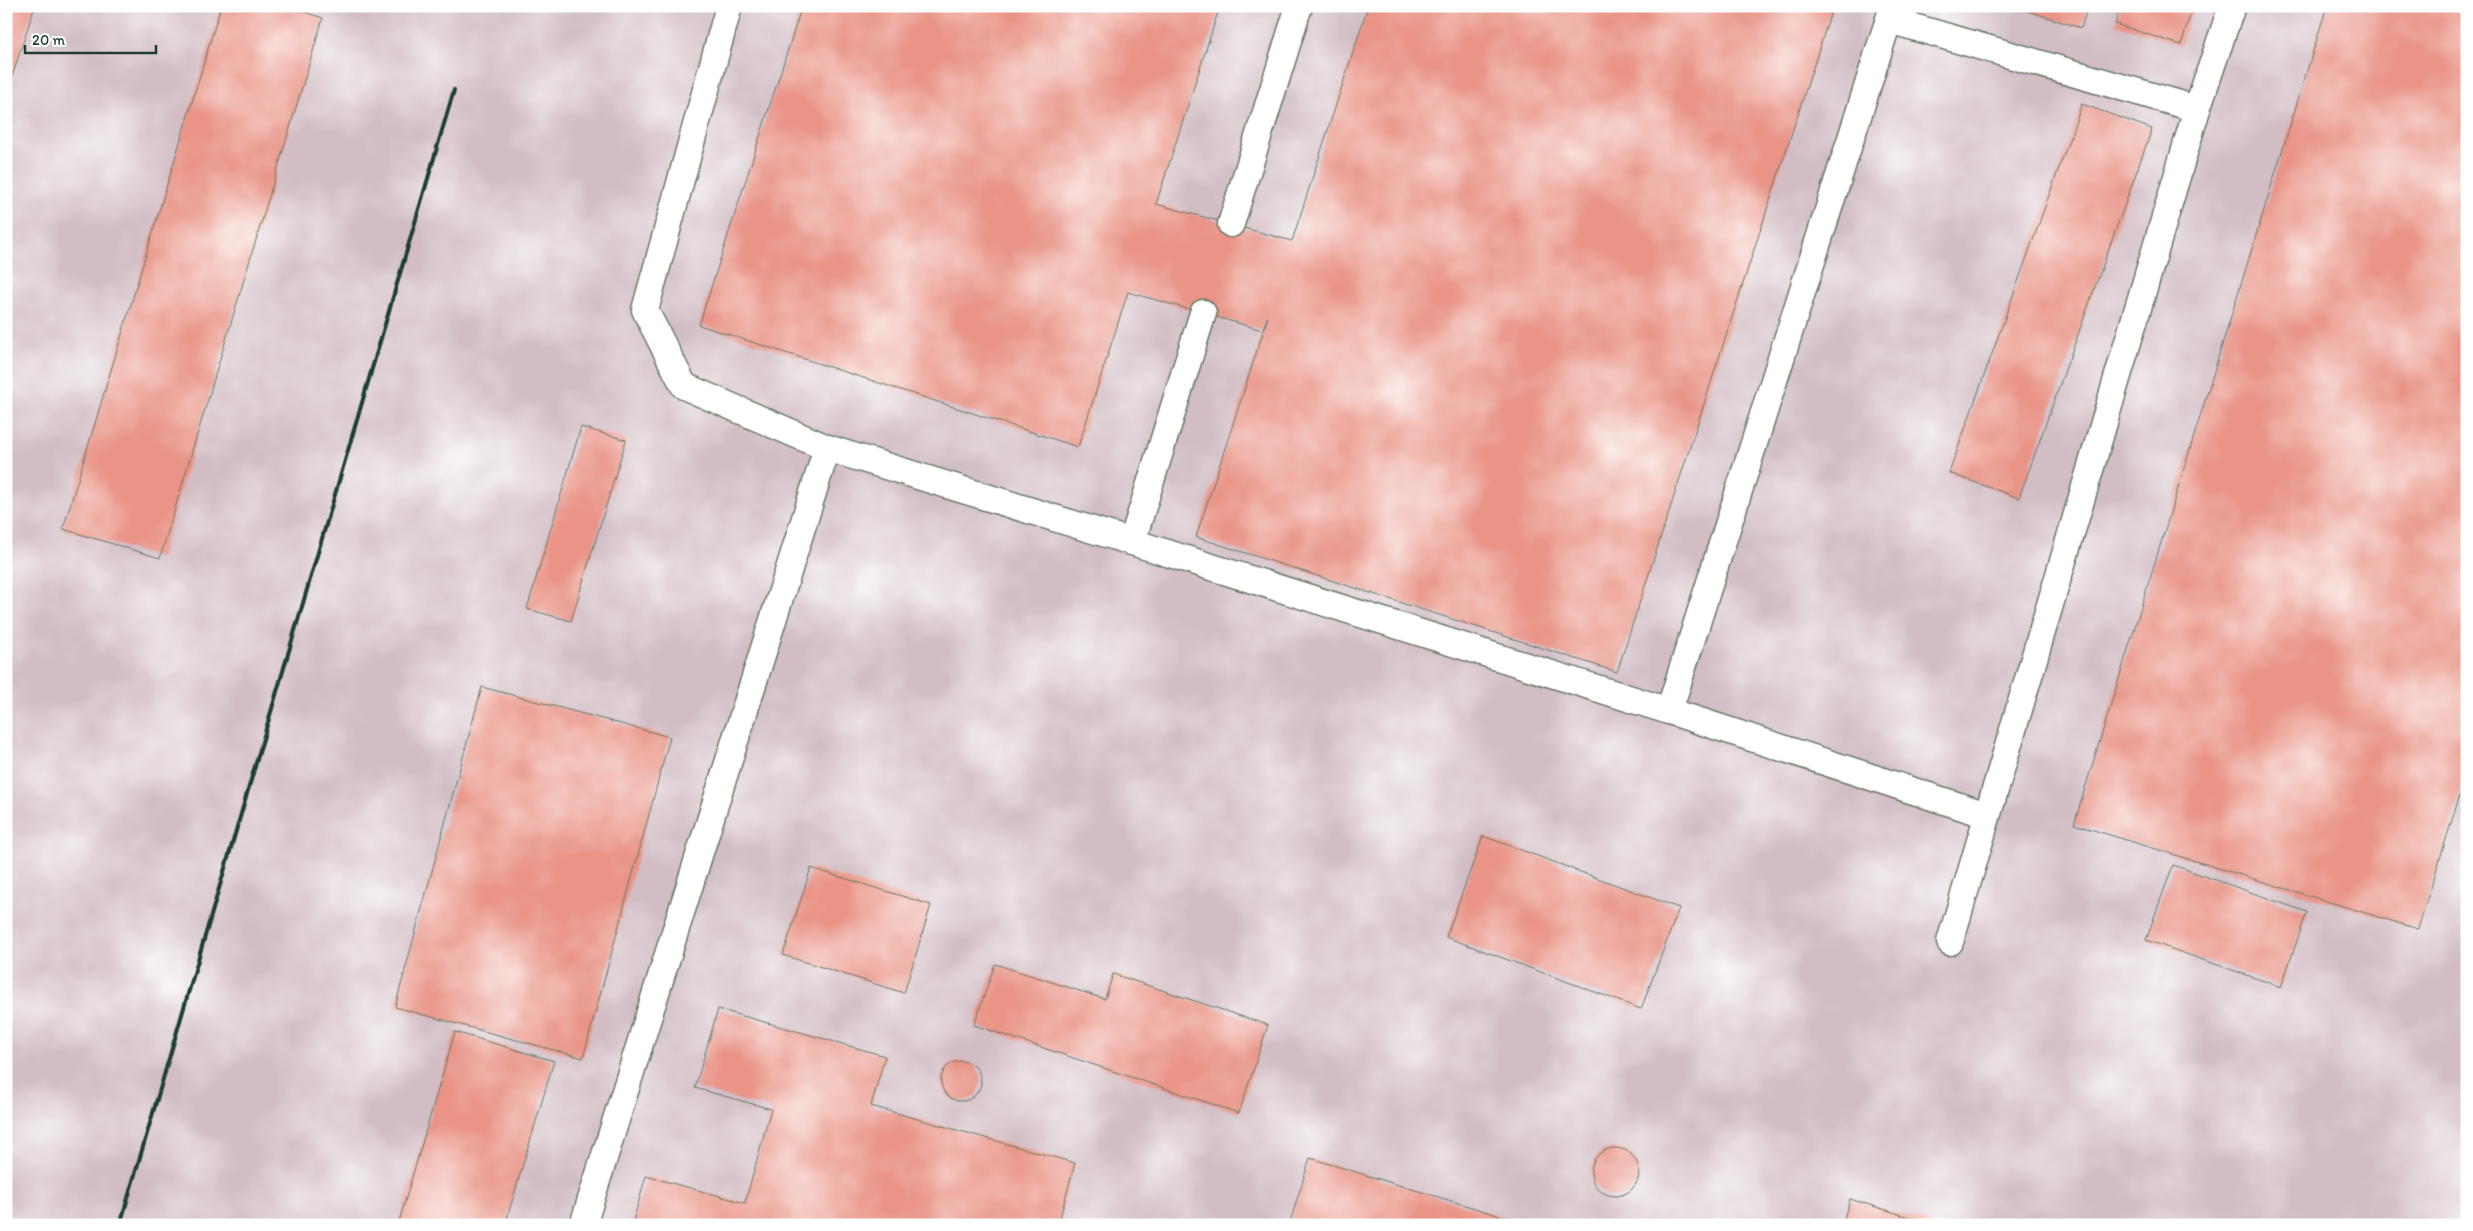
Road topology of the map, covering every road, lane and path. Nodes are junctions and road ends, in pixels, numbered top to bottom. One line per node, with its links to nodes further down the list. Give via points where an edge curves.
1 (729, 6): 8 (lane, via 645,310 684,386)
2 (1299, 6): 6 (lane)
3 (2232, 6): 5 (lane)
4 (1891, 13): 5 (lane); 10 (lane)
5 (2197, 109): 11 (lane)
6 (1231, 224)
7 (1203, 313): 9 (lane)
8 (827, 448): 9 (lane); 13 (lane)
9 (1132, 542): 10 (lane)
10 (1669, 712): 11 (lane)
11 (1987, 815): 12 (lane)
12 (1950, 942)
13 (584, 1225)

